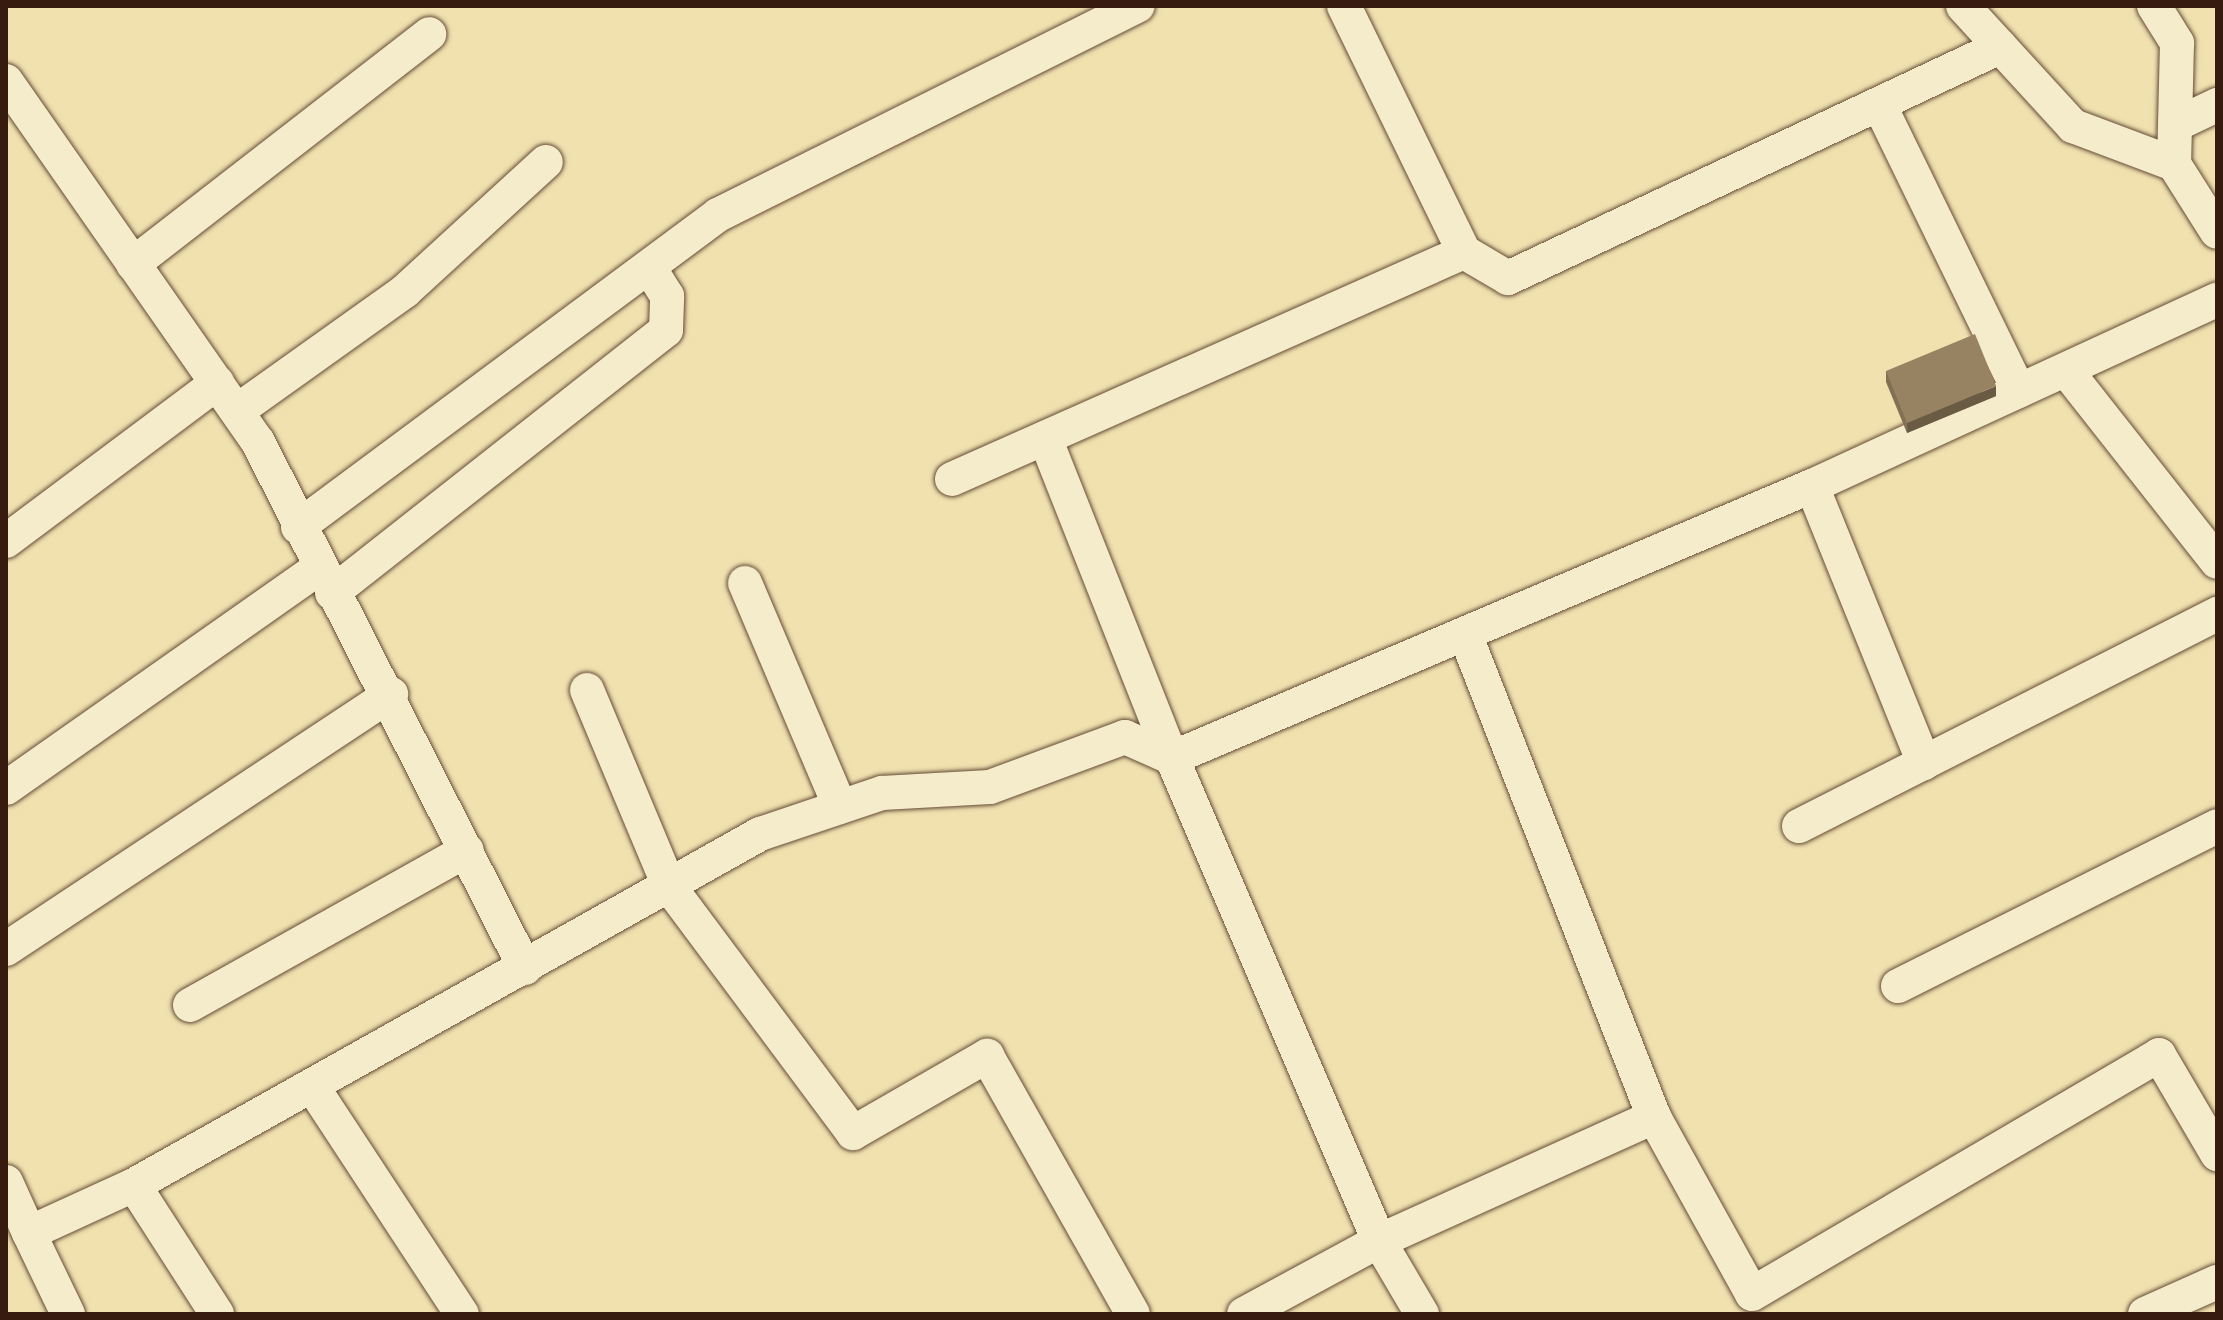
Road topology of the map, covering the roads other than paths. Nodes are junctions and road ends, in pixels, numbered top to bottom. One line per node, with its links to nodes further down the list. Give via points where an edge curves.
1 (1138, 6): 16 (street, via 718,215)
2 (1344, 6): 14 (street)
3 (1963, 6): 6 (street)
4 (2154, 6): 10 (street, via 2177,43)
5 (429, 34): 15 (street)
6 (2000, 47): 8 (street); 12 (street, via 2073,126)
7 (6, 81): 15 (street)
8 (1879, 104): 14 (street, via 1508,278); 20 (street)
9 (2217, 105): 10 (street)
10 (2175, 125): 12 (street)
11 (546, 162): 21 (street, via 405,291)
12 (2174, 164): 13 (street)
13 (2217, 232)
14 (1464, 252): 22 (street)
15 (133, 264): 19 (street)
16 (650, 269): 25 (street); 28 (street, via 667,296 666,330)
17 (2217, 300): 18 (street)
18 (2066, 370): 20 (street); 27 (street)
19 (217, 383): 21 (street); 26 (street)
20 (2019, 391): 24 (street)
21 (237, 411): 25 (street)
22 (1045, 438): 23 (street); 34 (street)
23 (952, 479)
24 (1812, 486): 31 (street); 35 (street)
25 (298, 527): 28 (street)
26 (6, 541)
27 (2217, 562)
28 (325, 581): 33 (street); 36 (street)
29 (745, 583): 37 (street)
30 (2217, 614): 35 (street)
31 (1465, 634): 34 (street); 47 (street)
32 (587, 690): 41 (street)
33 (391, 694): 40 (street); 42 (street)
34 (1172, 758): 37 (street, via 1125,737 990,787 882,793); 52 (street)
35 (1924, 763): 38 (street)
36 (6, 788)
37 (840, 807): 41 (street, via 760,834)
38 (1799, 826)
39 (2217, 826): 44 (street)
40 (467, 850): 43 (street); 45 (street)
41 (669, 886): 43 (street); 57 (street, via 853,1133 987,1056)
42 (6, 949)
43 (525, 968): 46 (street)
44 (1898, 986)
45 (190, 1005)
46 (312, 1086): 50 (street); 56 (street)
47 (1654, 1117): 48 (street, via 1752,1294 2159,1055); 52 (street)
48 (2217, 1154)
49 (6, 1182): 51 (street)
50 (134, 1185): 51 (street); 55 (street)
51 (29, 1233): 54 (street)
52 (1379, 1241): 58 (street); 59 (street)
53 (2217, 1282): 60 (street)
54 (68, 1314)
55 (217, 1314)
56 (462, 1314)
57 (1133, 1314)
58 (1244, 1314)
59 (1422, 1314)
60 (2145, 1314)

